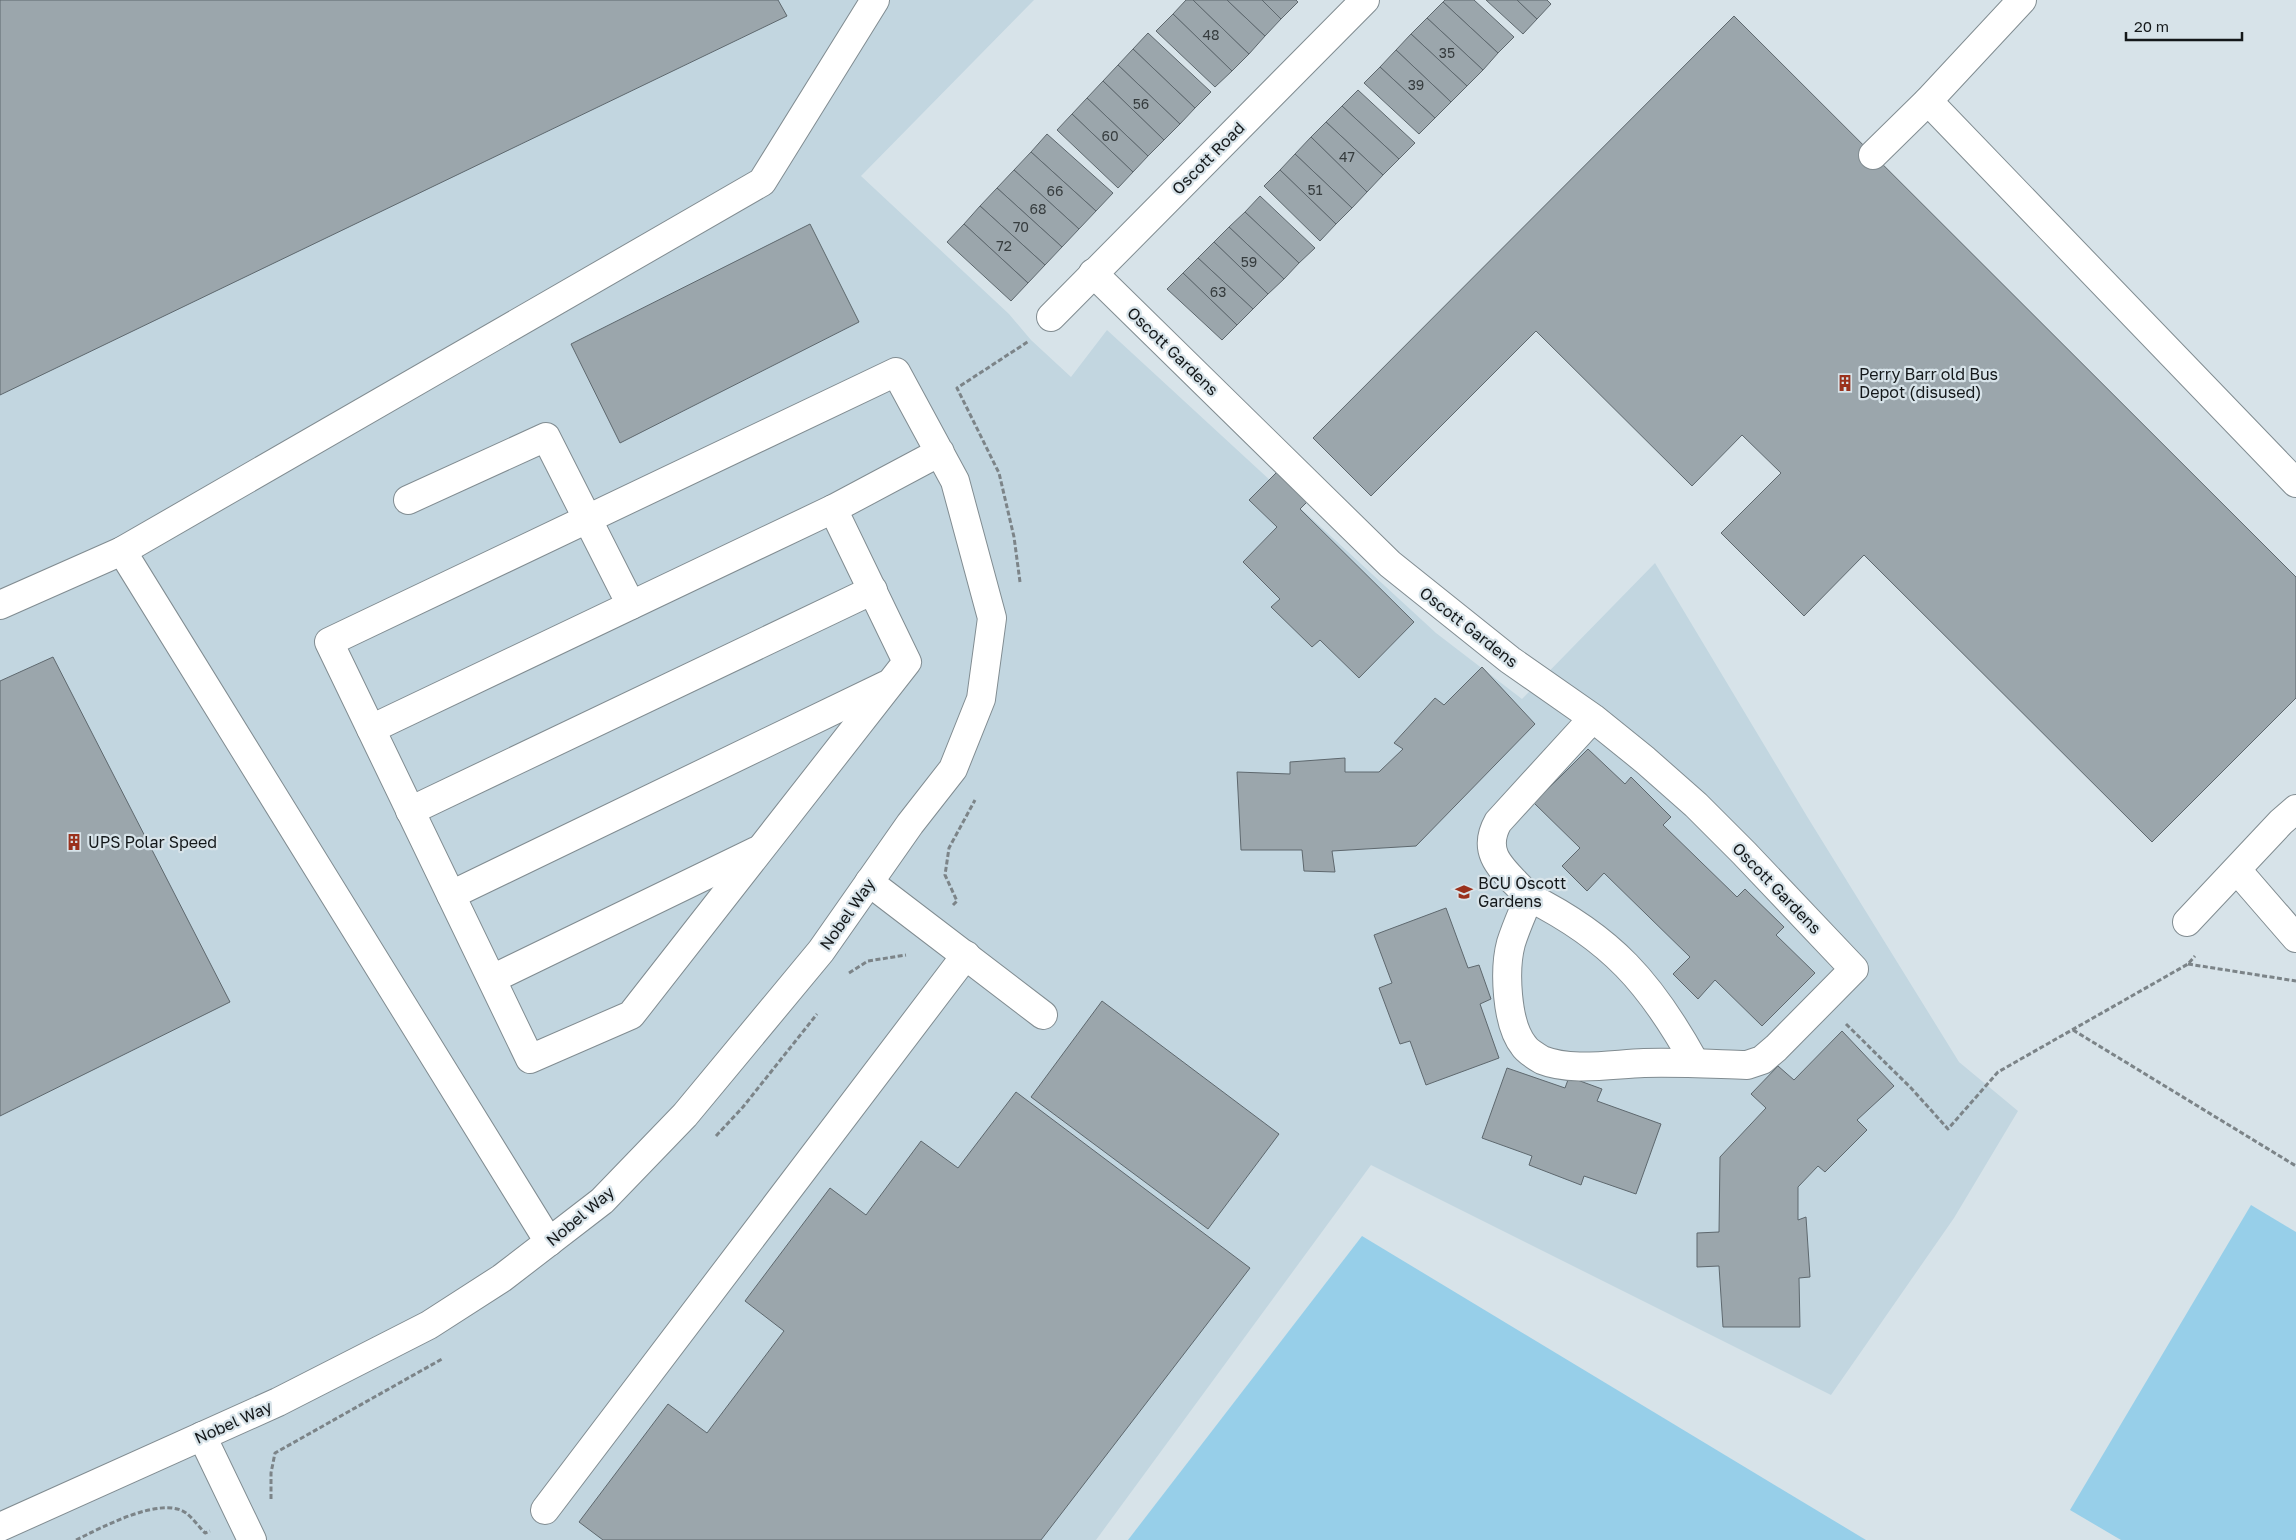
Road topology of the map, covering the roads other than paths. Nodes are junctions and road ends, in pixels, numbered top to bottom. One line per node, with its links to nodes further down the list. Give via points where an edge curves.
1 (875, 0): 13 (street, via 762,182)
2 (1365, 0): 6 (street, Oscott Road)
3 (2022, 0): 4 (street)
4 (1928, 102): 5 (street); 9 (street)
5 (1873, 155)
6 (1093, 273): 7 (street, Oscott Road); 18 (street, Oscott Gardens, via 1390,564 1510,660)
7 (1052, 317)
8 (940, 452): 11 (street); 12 (street, Nobel Way, via 896,372); 24 (street, Nobel Way, via 954,481 992,618 981,699 953,769)
9 (2296, 483)
10 (408, 500): 12 (street, via 546,437)
11 (833, 509): 14 (street); 16 (street)
12 (588, 519): 16 (street); 19 (street, via 329,642)
13 (122, 551): 15 (street); 33 (street)
14 (872, 590): 17 (street, via 907,662); 21 (street)
15 (0, 605)
16 (631, 605): 19 (street)
17 (891, 683): 22 (street); 25 (street)
18 (1593, 718): 26 (street, via 1498,822 1492,833 1493,856); 32 (street, Oscott Gardens, via 1696,806 1854,969 1762,1060 1747,1065)
19 (370, 728): 21 (street)
20 (2296, 809): 23 (street)
21 (410, 811): 25 (street)
22 (761, 849): 30 (street); 30 (street, via 631,1015 530,1059)
23 (2236, 870): 27 (street); 28 (street)
24 (869, 882): 29 (street); 33 (street, Nobel Way, via 821,951 685,1115 602,1201)
25 (451, 895): 30 (street)
26 (1529, 897): 32 (street, via 1591,933 1618,956 1647,988); 32 (street, via 1511,944 1507,974 1515,1029 1524,1047 1543,1060 1569,1065)
27 (2187, 922)
28 (2296, 938)
29 (966, 956): 31 (street); 35 (street)
30 (492, 980)
31 (1043, 1014)
32 (1694, 1063)
33 (549, 1242): 34 (street, Nobel Way, via 502,1278 429,1325 278,1402)
34 (202, 1436): 36 (street, Nobel Way); 37 (street)
35 (545, 1510)
36 (0, 1527)
37 (252, 1540)

